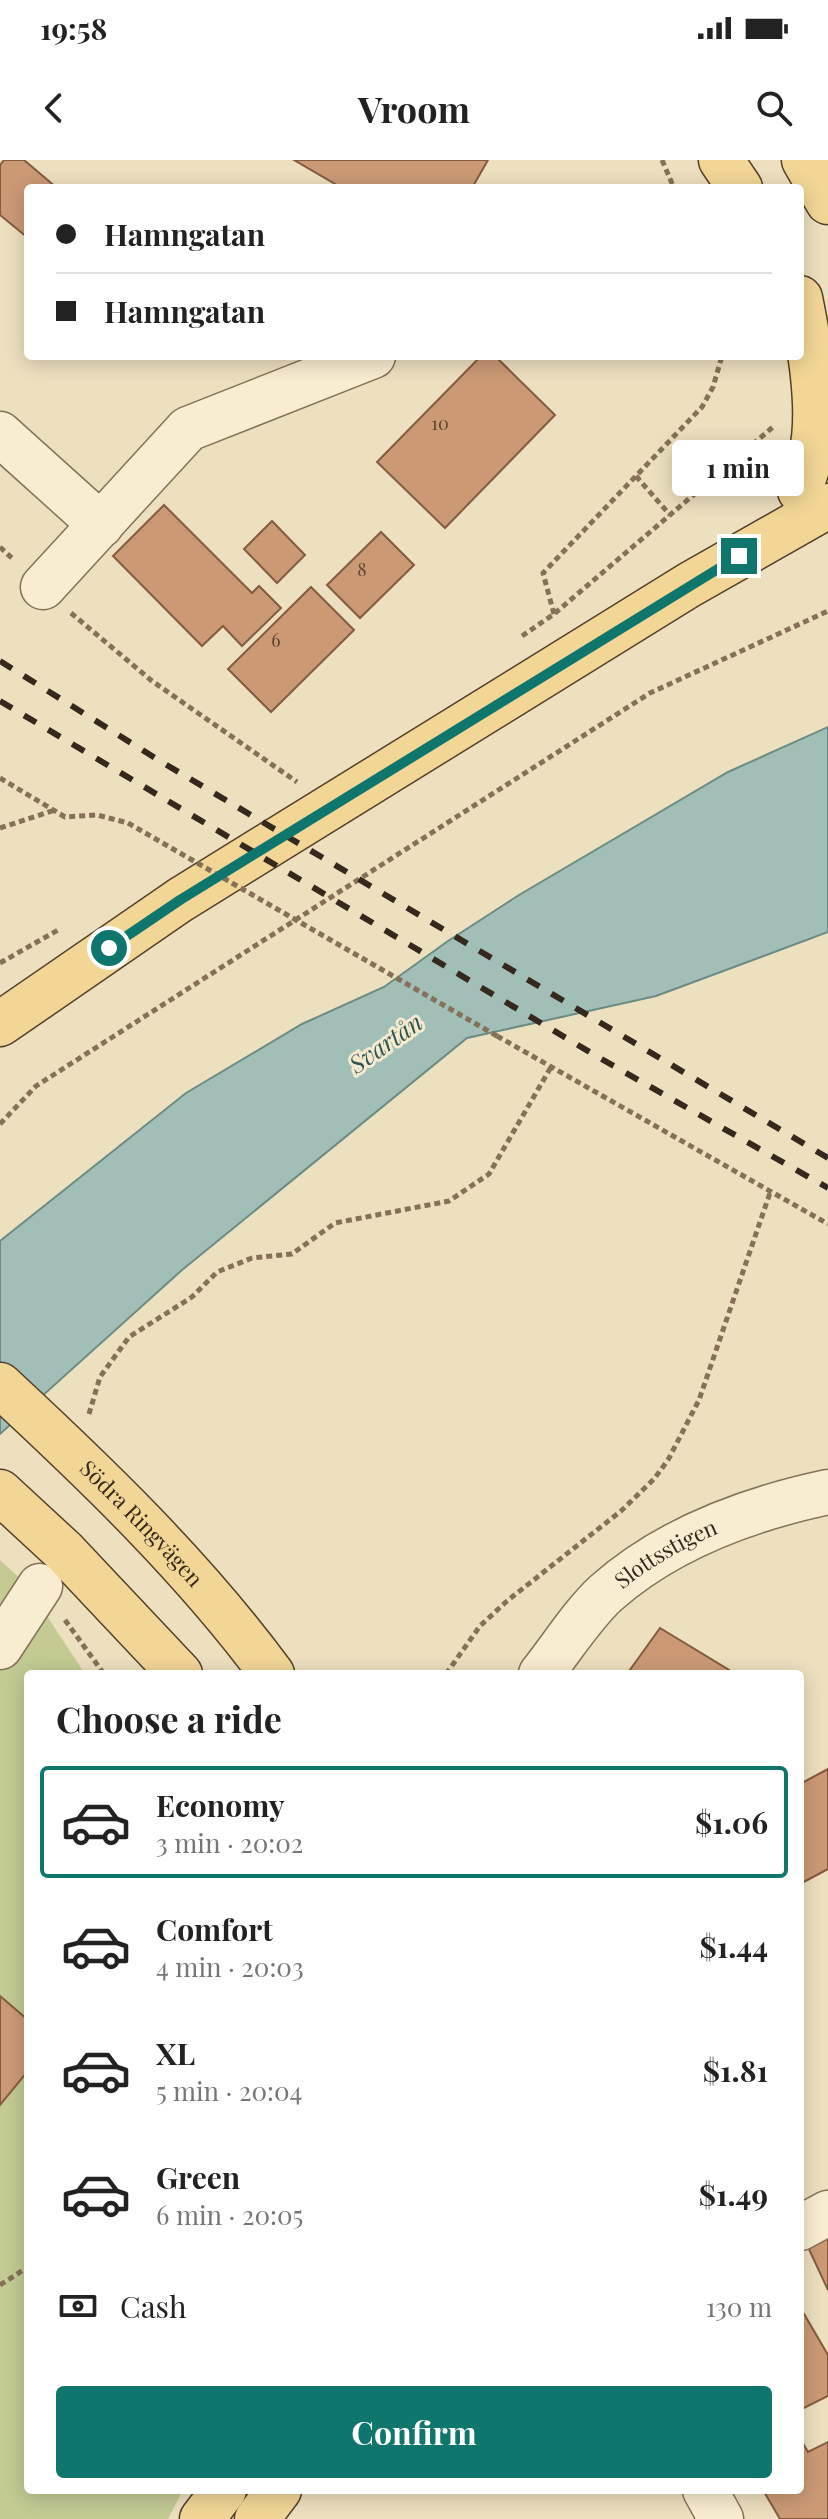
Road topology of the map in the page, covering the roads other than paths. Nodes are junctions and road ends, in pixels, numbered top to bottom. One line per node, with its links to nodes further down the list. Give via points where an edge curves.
1 (721, 160): 3 (main road)
2 (804, 160): 4 (main road)
3 (737, 184)
4 (828, 202)
5 (804, 287): 7 (main road)
6 (804, 318): 10 (main road, via 814,408)
7 (828, 335)
8 (363, 360): 11 (street, via 188,429)
9 (0, 434): 11 (street)
10 (814, 506): 13 (main road, via 180,900)
11 (101, 525): 12 (street)
12 (43, 587)
13 (0, 1024)
14 (0, 1385): 20 (main road, Södra Ringvägen, via 172,1553)
15 (0, 1492): 19 (main road)
16 (828, 1492): 21 (street, Slottsstigen, via 713,1525 643,1564 604,1595)
17 (40, 1586): 18 (street)
18 (0, 1647)
19 (176, 1670)
20 (269, 1670)
21 (544, 1670)
22 (828, 2213): 23 (street)
23 (804, 2226)
24 (221, 2494): 27 (main road)
25 (276, 2494): 28 (main road)
26 (707, 2494): 29 (street)
27 (202, 2519)
28 (257, 2519)
29 (721, 2519)

